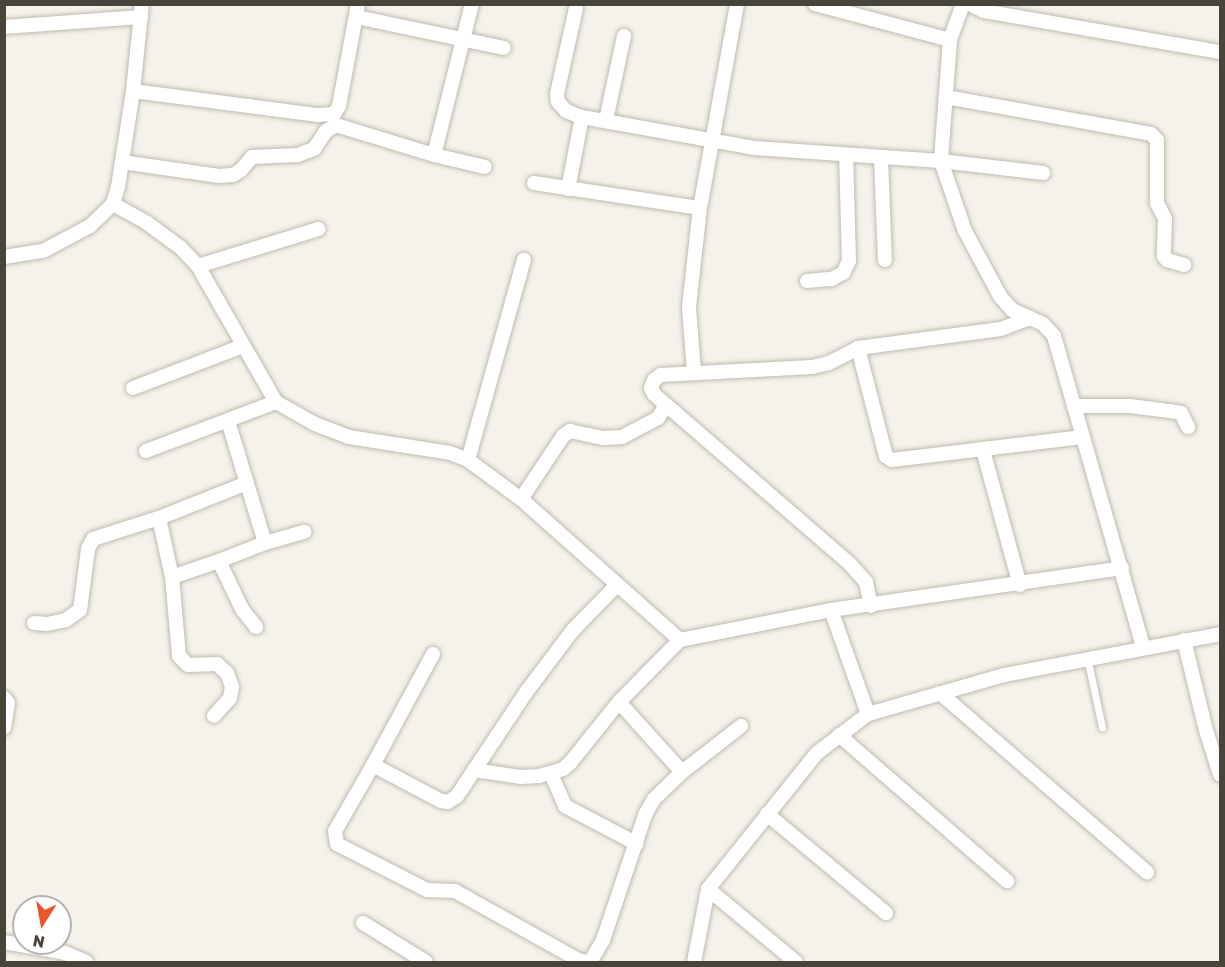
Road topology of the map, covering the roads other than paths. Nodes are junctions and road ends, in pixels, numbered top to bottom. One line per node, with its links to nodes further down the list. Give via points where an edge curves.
1 (472, 4): 11 (street)
2 (737, 4): 20 (street)
3 (815, 4): 12 (street)
4 (963, 4): 12 (street)
5 (969, 4): 14 (street, via 984,11)
6 (576, 8): 18 (street, via 557,94 566,111)
7 (141, 11): 9 (street); 15 (street)
8 (357, 11): 11 (street); 17 (street, via 339,106 334,114)
9 (4, 27)
10 (624, 36): 19 (street)
11 (463, 40): 13 (street); 22 (street)
12 (950, 40): 16 (street)
13 (504, 48)
14 (1221, 52)
15 (133, 91): 17 (street); 26 (street)
16 (946, 97): 25 (street); 37 (street, via 1151,134 1157,140 1157,203 1165,219 1164,256)
17 (326, 116): 21 (street)
18 (582, 117): 19 (street); 30 (street)
19 (606, 120): 20 (street)
20 (714, 140): 23 (street, via 755,148); 32 (street)
21 (321, 141): 22 (street, via 326,131 336,125); 26 (street, via 314,149 298,155 252,157 233,175)
22 (434, 155): 27 (street)
23 (846, 156): 24 (street); 39 (street, via 849,261 843,273 832,279)
24 (881, 158): 25 (street); 36 (street)
25 (941, 161): 28 (street); 40 (street, via 965,231 1000,296 1012,310)
26 (122, 162): 31 (street)
27 (485, 167)
28 (1043, 173)
29 (534, 183): 30 (street)
30 (568, 189): 32 (street)
31 (113, 204): 34 (street, via 90,226 43,251); 38 (street, via 147,223)
32 (700, 208): 43 (street, via 689,307)
33 (318, 229): 38 (street)
34 (4, 258)
35 (524, 260): 53 (street)
36 (885, 260)
37 (1184, 265)
38 (198, 266): 41 (street)
39 (807, 281)
40 (1030, 318): 42 (street, via 1001,330); 47 (street, via 1049,328 1054,336)
41 (243, 346): 44 (street); 45 (street)
42 (858, 348): 43 (street, via 812,367); 51 (street, via 888,458 896,461)
43 (694, 372): 46 (street, via 656,377 651,388)
44 (133, 388)
45 (276, 402): 48 (street); 53 (street, via 349,437 450,453)
46 (666, 405): 55 (street, via 658,418 622,437 603,438 570,431); 64 (street, via 850,564 866,582)
47 (1074, 406): 49 (street, via 1130,406 1182,413); 50 (street)
48 (228, 421): 52 (street); 54 (street)
49 (1188, 427)
50 (1083, 437): 51 (street); 60 (street)
51 (983, 450): 62 (street)
52 (146, 451)
53 (468, 460): 55 (street)
54 (247, 483): 56 (street); 58 (street)
55 (521, 500): 63 (street)
56 (159, 518): 61 (street); 66 (street, via 93,539 88,549 80,610 66,620)
57 (304, 532): 58 (street)
58 (265, 543): 59 (street)
59 (219, 561): 61 (street); 67 (street, via 242,609)
60 (1122, 568): 62 (street); 71 (street)
61 (172, 577): 78 (street, via 179,656 188,665 217,664 227,673 232,687 230,698)
62 (1020, 585): 64 (street)
63 (616, 586): 69 (street); 84 (street, via 573,630)
64 (871, 606): 65 (street)
65 (831, 610): 69 (street); 77 (street)
66 (34, 623)
67 (256, 627)
68 (1221, 634): 70 (street)
69 (680, 640): 76 (street)
70 (1184, 640): 71 (street); 87 (street)
71 (1143, 646): 73 (street)
72 (433, 654): 83 (street)
73 (1087, 657): 74 (street); 80 (lane)
74 (940, 693): 77 (street); 90 (street)
75 (4, 698): 81 (street, via 8,703)
76 (619, 702): 85 (street); 86 (street, via 570,763)
77 (868, 714): 82 (street)
78 (214, 716)
79 (741, 726): 85 (street)
80 (1102, 727)
81 (4, 728)
82 (839, 735): 88 (street, via 817,753); 91 (street)
83 (373, 765): 84 (street, via 441,801 453,800); 89 (street, via 335,831 338,844 422,888 455,891 580,961 593,959 603,940)
84 (474, 770): 86 (street, via 521,777)
85 (682, 772): 89 (street, via 654,799)
86 (551, 774): 89 (street, via 565,806)
87 (1221, 775)
88 (767, 814): 92 (street); 93 (street)
89 (637, 844)
90 (1147, 873)
91 (1007, 881)
92 (708, 889): 98 (street); 99 (street)
93 (886, 913)
94 (363, 923): 97 (street)
95 (4, 942): 96 (street, via 65,953)
96 (86, 963)
97 (426, 963)
98 (694, 963)
99 (796, 963)

